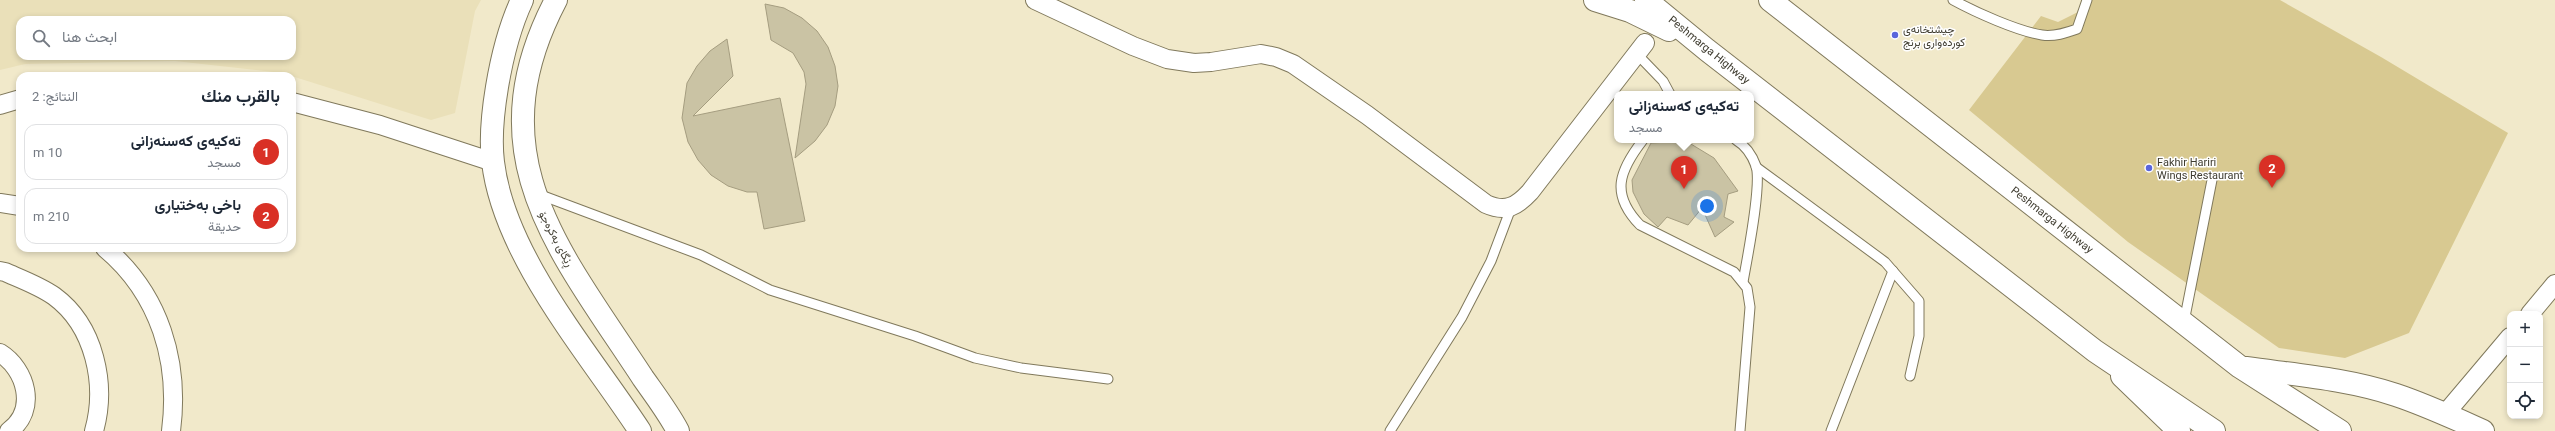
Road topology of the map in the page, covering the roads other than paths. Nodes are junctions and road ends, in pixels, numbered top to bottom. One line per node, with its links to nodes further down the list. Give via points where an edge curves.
1 (522, 0): 19 (main road, via 501,60 493,122)
2 (556, 0): 21 (main road, ڕێگای بەکرەجۆ, via 536,44 529,69 523,130)
3 (1035, 0): 26 (street, via 1133,46 1167,59 1194,63 1261,54 1293,64 1367,115 1486,204 1502,209)
4 (1595, 0): 12 (main road, via 1630,11)
5 (1646, 0): 12 (main road, Peshmarga Highway)
6 (1770, 0): 10 (main road, Peshmarga Highway)
7 (1788, 0): 10 (main road)
8 (1953, 0): 9 (lane, via 1976,12 2042,35 2061,35 2078,29)
9 (2086, 0)
10 (1816, 35): 33 (main road, Peshmarga Highway)
11 (1640, 48): 13 (lane); 26 (street, via 1530,192)
12 (1707, 50): 35 (main road, Peshmarga Highway)
13 (1669, 91)
14 (16, 100): 16 (street)
15 (296, 103): 19 (street, via 380,125)
16 (0, 105)
17 (1641, 143): 30 (lane, via 1625,165 1620,185 1625,203 1633,217 1640,225 1734,272)
18 (1740, 143): 20 (lane, via 1746,147)
19 (493, 162): 21 (main road); 44 (main road, via 503,205 528,260 572,333)
20 (1756, 167): 29 (lane); 30 (lane, via 1753,216)
21 (527, 170): 23 (main road, ڕێگای بەکرەجۆ)
22 (2212, 180): 33 (lane)
23 (535, 193): 39 (lane, via 702,255 770,290 915,336 974,358 1020,368); 45 (main road, ڕێگای بەکرەجۆ, via 544,219 571,267)
24 (0, 203): 25 (street)
25 (16, 205)
26 (1511, 208): 46 (lane, via 1491,261 1462,317)
27 (109, 252): 43 (street, via 132,274 146,294 166,338 174,385)
28 (0, 271): 42 (street, via 54,296 76,316 92,349 100,382 99,414)
29 (1894, 271): 38 (lane, via 1919,300 1919,336); 48 (lane)
30 (1743, 282): 47 (lane, via 1750,306)
31 (2555, 284): 32 (street)
32 (2532, 311)
33 (2184, 323): 37 (main road, Peshmarga Highway)
34 (2507, 341): 40 (street)
35 (2095, 351): 49 (main road); 50 (main road, Peshmarga Highway)
36 (0, 353): 41 (street, via 10,359 20,371 25,386 26,402 21,417)
37 (2240, 367): 40 (main road, via 2334,380 2374,389); 51 (main road, Peshmarga Highway)
38 (1910, 376)
39 (1108, 379)
40 (2445, 414): 52 (main road)
41 (9, 431)
42 (94, 431)
43 (171, 431)
44 (640, 431)
45 (678, 431)
46 (1390, 431)
47 (1740, 431)
48 (1831, 431)
49 (2178, 431)
50 (2214, 431)
51 (2340, 431)
52 (2483, 431)

